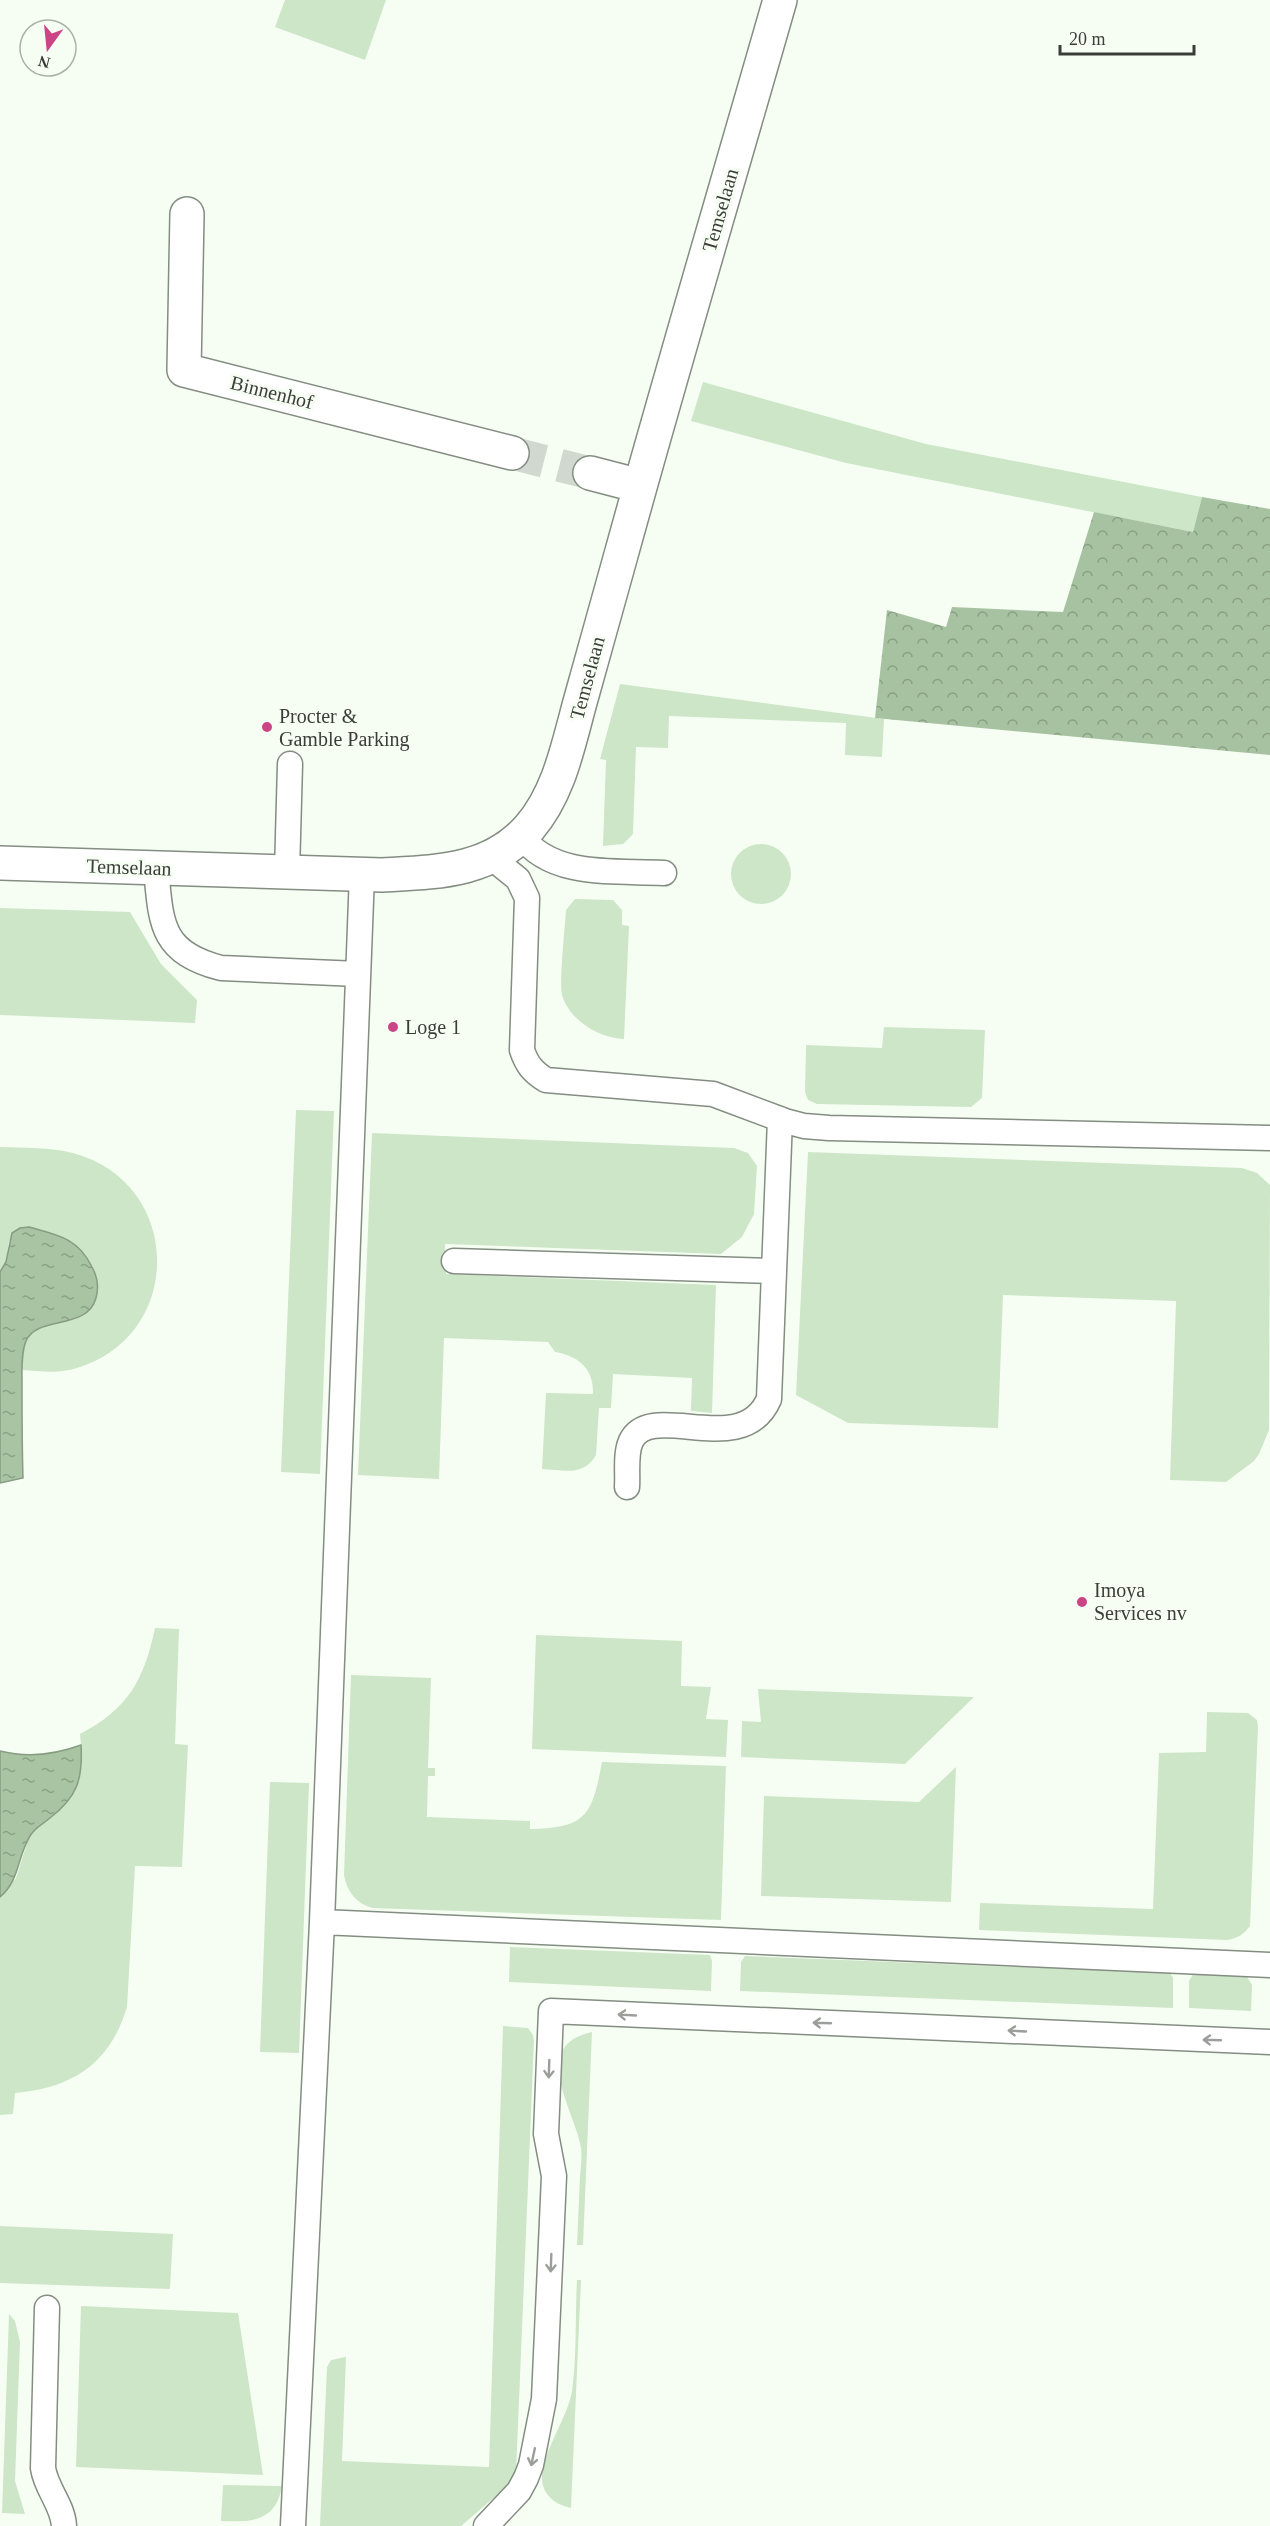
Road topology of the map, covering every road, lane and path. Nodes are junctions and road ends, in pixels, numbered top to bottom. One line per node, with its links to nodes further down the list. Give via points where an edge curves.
1 (780, 0): 5 (street, Temselaan)
2 (187, 214): 3 (street, Binnenhof, via 184,370)
3 (512, 453)
4 (590, 473): 5 (street)
5 (640, 486): 7 (street, Temselaan, via 559,775 548,802)
6 (290, 764): 11 (lane)
7 (521, 836): 8 (street, Temselaan); 12 (lane, via 543,855 576,869)
8 (492, 858): 13 (street, Temselaan, via 446,871); 15 (lane, via 515,876 526,898 522,1050 535,1073 560,1083 713,1094)
9 (0, 862): 10 (street, Temselaan)
10 (156, 868): 11 (street, Temselaan); 14 (lane, via 161,919 168,936 182,952 200,963 221,968)
11 (287, 872): 13 (street, Temselaan)
12 (664, 873)
13 (362, 874): 14 (lane)
14 (358, 974): 20 (lane)
15 (780, 1119): 16 (lane, via 829,1128); 18 (lane)
16 (1270, 1138)
17 (454, 1261): 18 (lane)
18 (774, 1271): 19 (lane, via 769,1399 764,1411 743,1426 730,1428 644,1428 637,1432 629,1449)
19 (627, 1487)
20 (322, 1923): 21 (lane); 25 (lane)
21 (1270, 1965)
22 (1270, 2036): 26 (lane, one-way to 26, via 551,2011 546,2134 554,2175 544,2399 526,2478)
23 (47, 2308): 24 (lane, via 43,2468)
24 (64, 2526)
25 (293, 2526)
26 (486, 2526)

